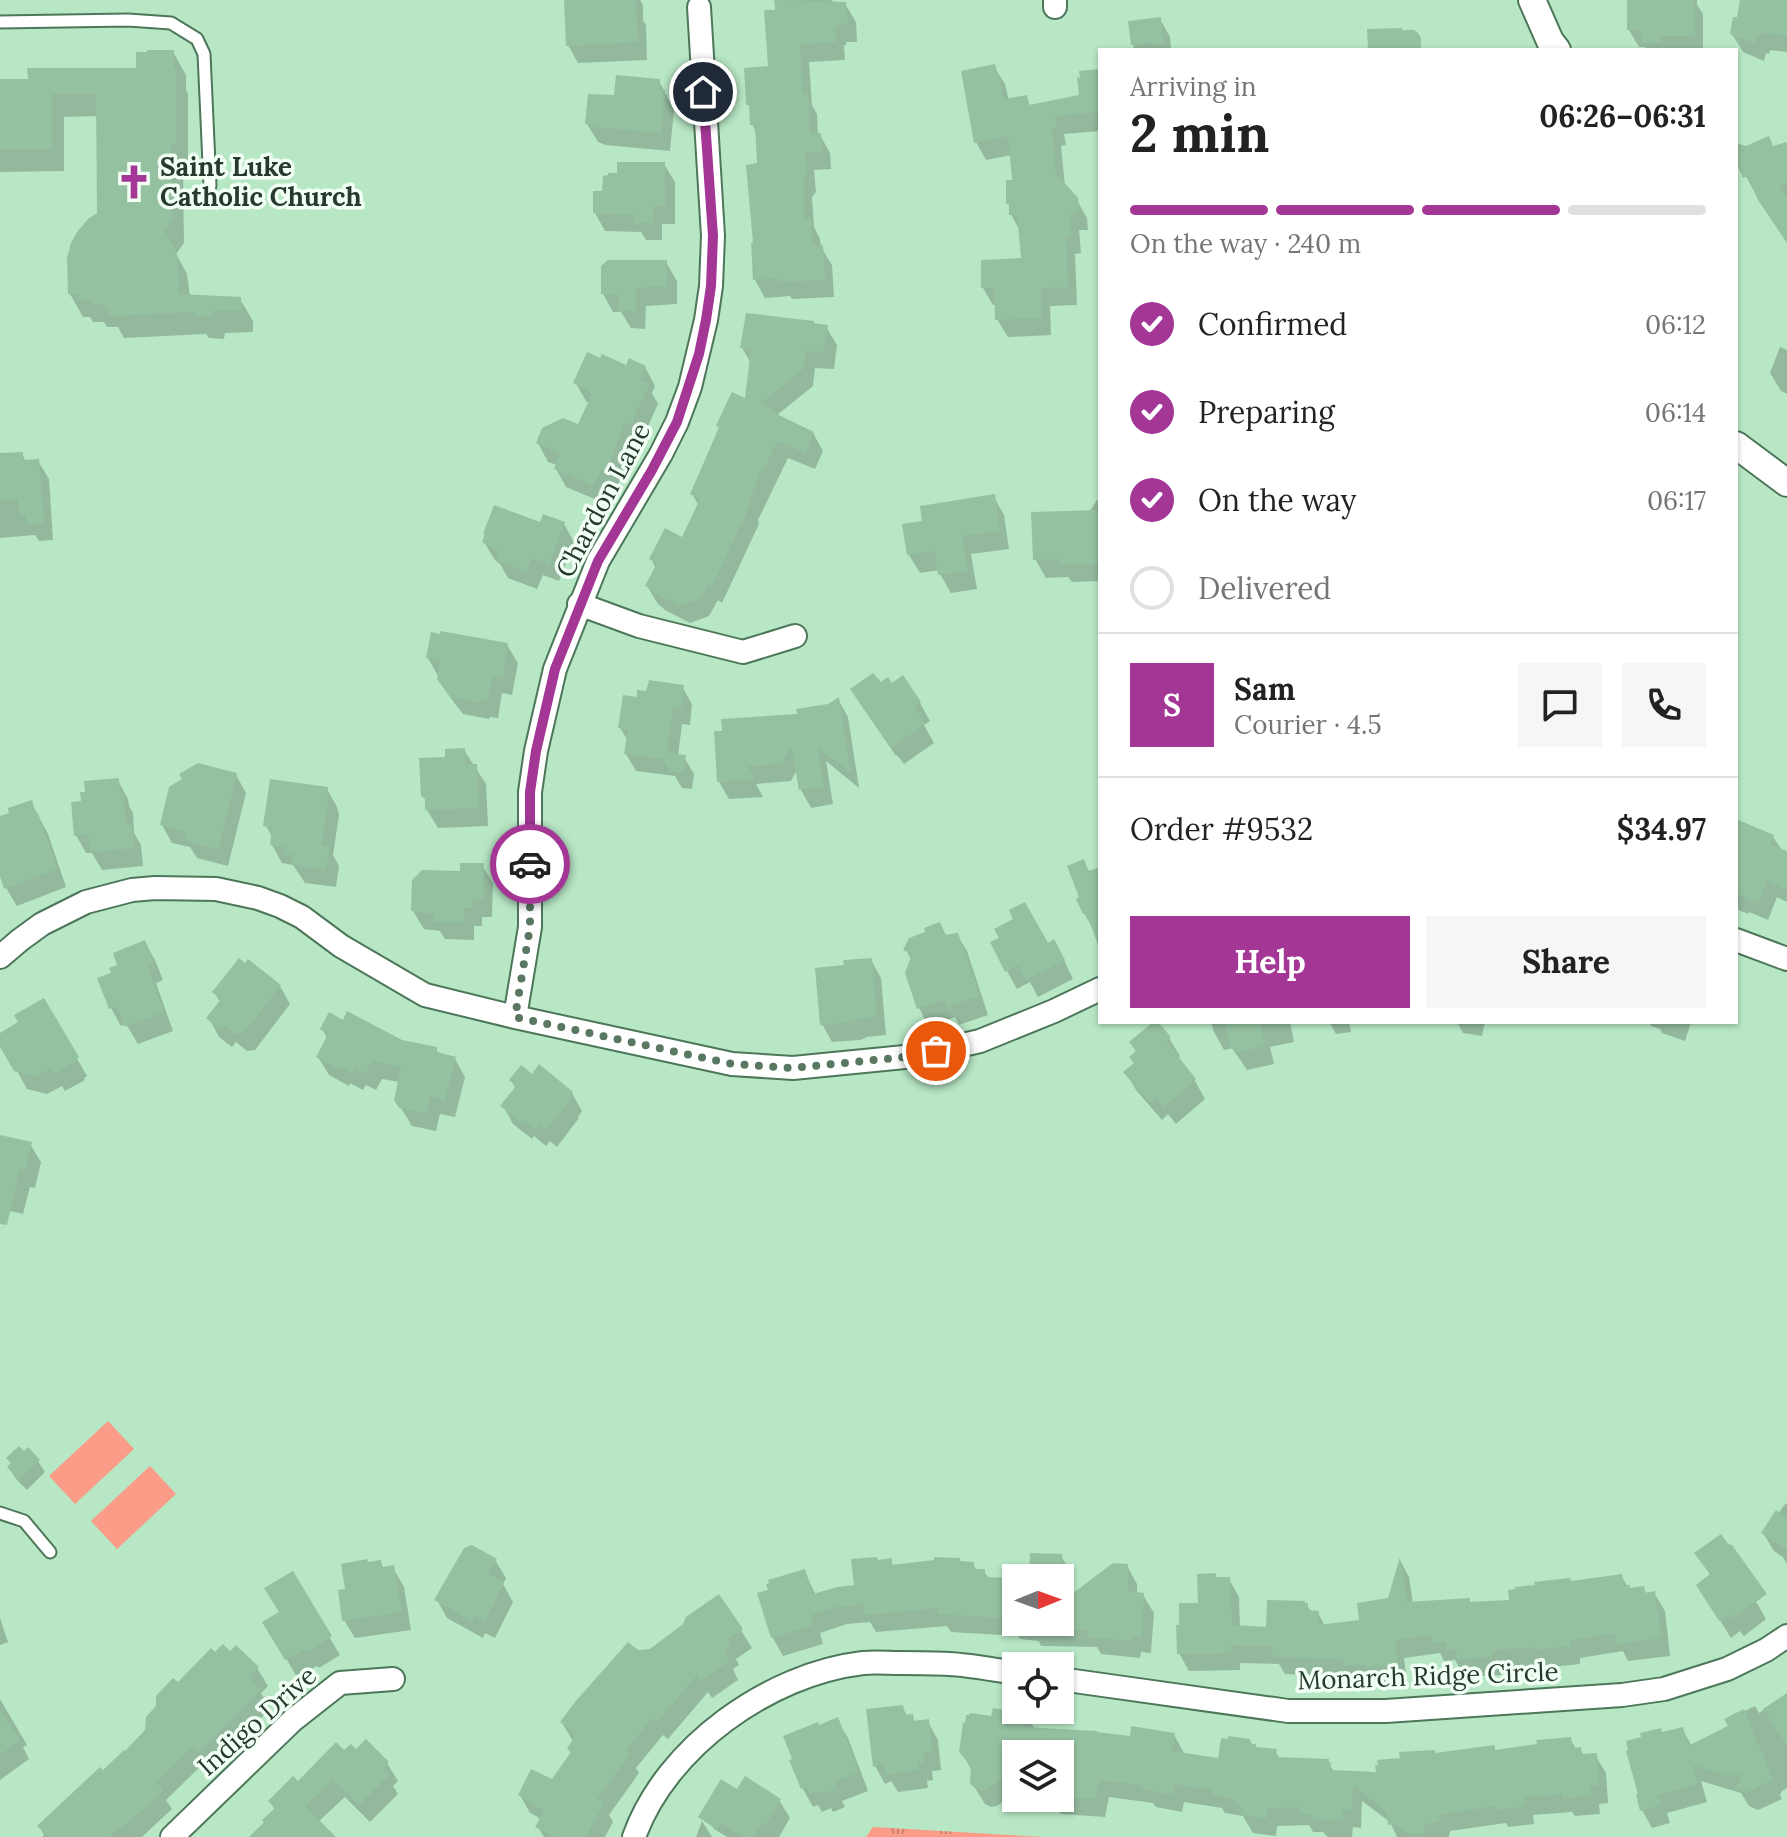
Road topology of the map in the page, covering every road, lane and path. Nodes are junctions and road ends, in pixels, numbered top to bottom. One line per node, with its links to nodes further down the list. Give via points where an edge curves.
1 (1532, 0): 4 (street)
2 (699, 7): 8 (street, Chardon Lane, via 713,236 706,320 677,422)
3 (0, 22): 5 (lane, via 171,23 197,39 204,54)
4 (1552, 47)
5 (210, 186)
6 (1738, 446): 7 (street)
7 (1787, 483)
8 (579, 604): 9 (street, via 639,626 743,652); 14 (street, Chardon Lane, via 555,669 536,751 530,792 530,927)
9 (795, 636)
10 (1738, 941): 12 (street)
11 (0, 957): 14 (street, via 42,924 86,902 132,890 216,889 258,898 302,917 425,995)
12 (1787, 959)
13 (1098, 990): 14 (street, via 980,1041 915,1056 793,1068 732,1064)
14 (515, 1017)
15 (0, 1513): 16 (lane, via 24,1521)
16 (50, 1552)
17 (1787, 1636): 20 (street, Monarch Ridge Circle, via 1727,1669 1664,1689 1386,1711 1288,1711)
18 (1002, 1671): 22 (street, via 952,1664 865,1663 789,1684 742,1708 695,1746 657,1792)
19 (393, 1679): 21 (street, Indigo Drive, via 340,1683 293,1720)
20 (1074, 1681)
21 (172, 1837)
22 (634, 1837)

